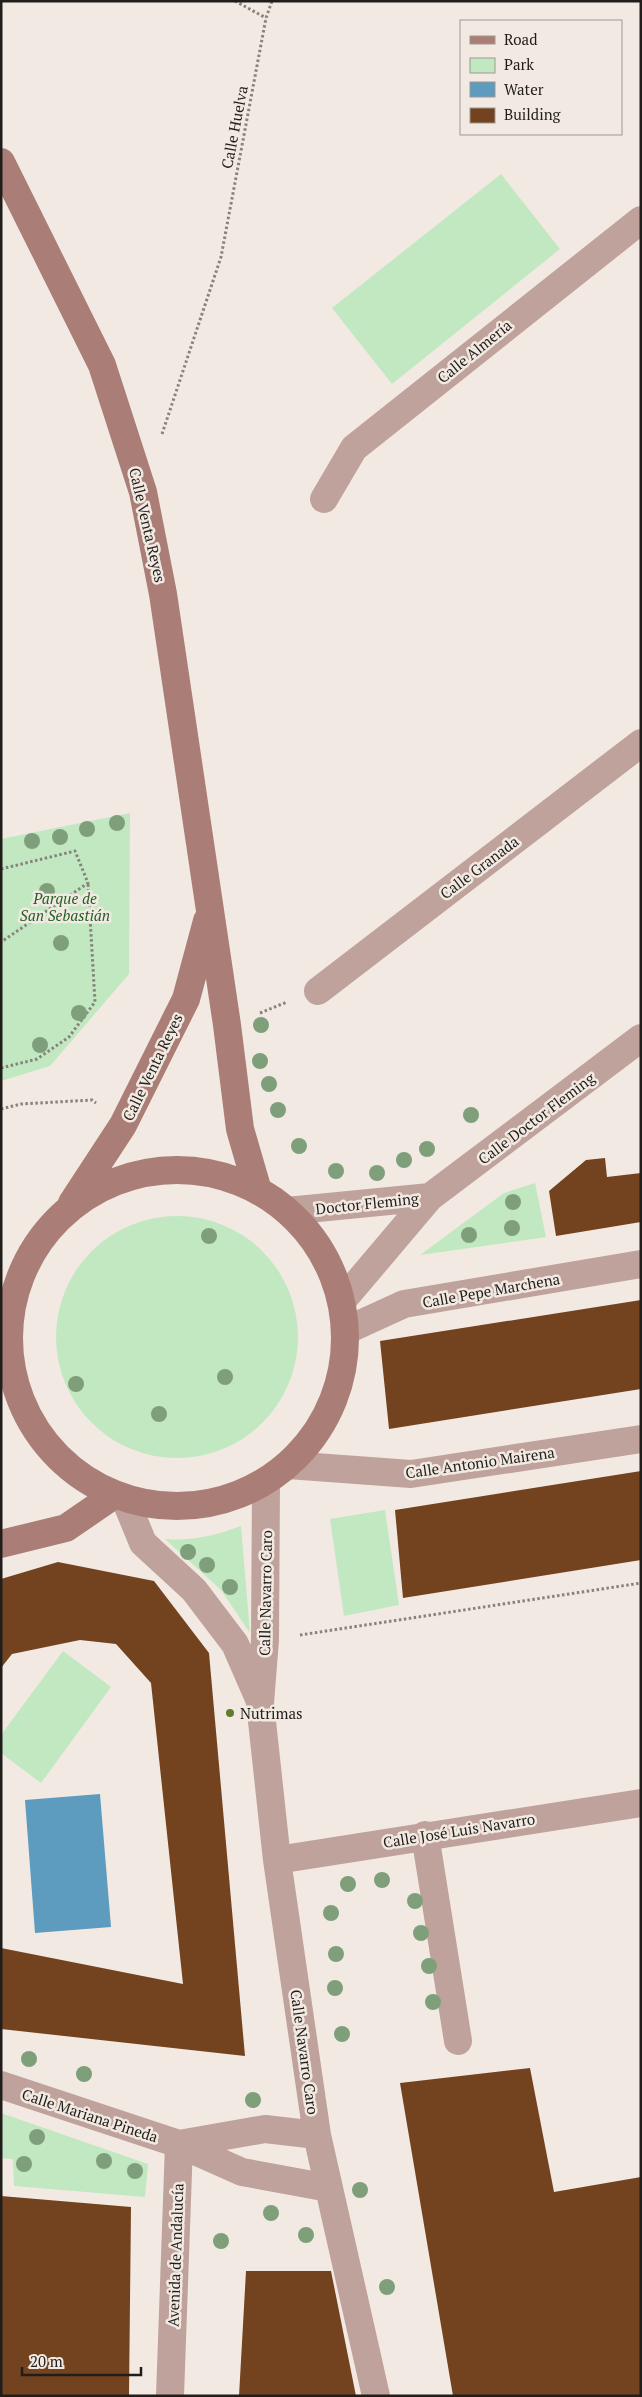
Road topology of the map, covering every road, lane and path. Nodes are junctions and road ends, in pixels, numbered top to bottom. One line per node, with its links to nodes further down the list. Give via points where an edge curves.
1 (236, 1): 3 (path)
2 (272, 1): 3 (path, Calle Huelva)
3 (266, 18): 6 (path, Calle Huelva, via 221,258)
4 (1, 162): 11 (main road, Calle Venta Reyes, via 102,365 143,492 163,594)
5 (641, 220): 7 (street, Calle Almería, via 354,448)
6 (162, 436)
7 (324, 499)
8 (641, 743): 13 (street, Calle Granada)
9 (1, 869): 10 (path, via 75,851)
10 (88, 883): 12 (path); 16 (path, via 95,1002 68,1037 36,1058)
11 (209, 912): 14 (main road, Calle Venta Reyes); 18 (main road, Calle Venta Reyes, via 186,999)
12 (1, 942)
13 (318, 991): 14 (path)
14 (227, 1025): 19 (main road, Calle Venta Reyes, via 240,1129)
15 (641, 1038): 20 (street, Calle Doctor Fleming)
16 (1, 1068)
17 (1, 1109): 18 (path, via 22,1104 92,1100)
18 (123, 1126): 21 (main road, Calle Venta Reyes)
19 (258, 1190): 21 (main road, via 210,1173 160,1170 111,1183); 22 (main road)
20 (430, 1197): 22 (street, Doctor Fleming); 24 (street, Doctor Fleming)
21 (68, 1209): 26 (main road, via 33,1250 12,1299)
22 (287, 1211): 24 (main road, via 322,1252)
23 (641, 1264): 25 (street, Calle Pepe Marchena, via 404,1304)
24 (342, 1301): 25 (main road)
25 (345, 1331): 28 (main road, via 340,1381 321,1427)
26 (5, 1361): 30 (main road, via 19,1398 41,1438 74,1472)
27 (641, 1439): 28 (street, Calle Antonio Mairena, via 411,1474)
28 (288, 1466): 29 (main road)
29 (266, 1483): 30 (main road, via 197,1506); 33 (street, Calle Navarro Caro)
30 (120, 1497): 31 (main road, via 66,1528); 34 (street, Calle Navarro Caro, via 143,1544 194,1590 235,1644)
31 (1, 1544)
32 (641, 1583): 33 (path)
33 (265, 1640): 34 (street, Calle Navarro Caro)
34 (260, 1703): 37 (street, Calle Navarro Caro)
35 (641, 1803): 36 (street, Calle José Luis Navarro)
36 (425, 1835): 37 (street, Calle José Luis Navarro); 38 (street)
37 (277, 1860): 40 (street, Calle Navarro Caro)
38 (458, 2041)
39 (1, 2085): 41 (street, Calle Mariana Pineda)
40 (317, 2135): 41 (street, Calle Mariana Pineda, via 265,2129); 42 (street, Calle Navarro Caro)
41 (179, 2144): 42 (street, Calle Mariana Pineda, via 242,2172); 43 (street, Avenida de Andalucía)
42 (328, 2188): 44 (street, Calle Navarro Caro)
43 (170, 2396)
44 (376, 2396)

